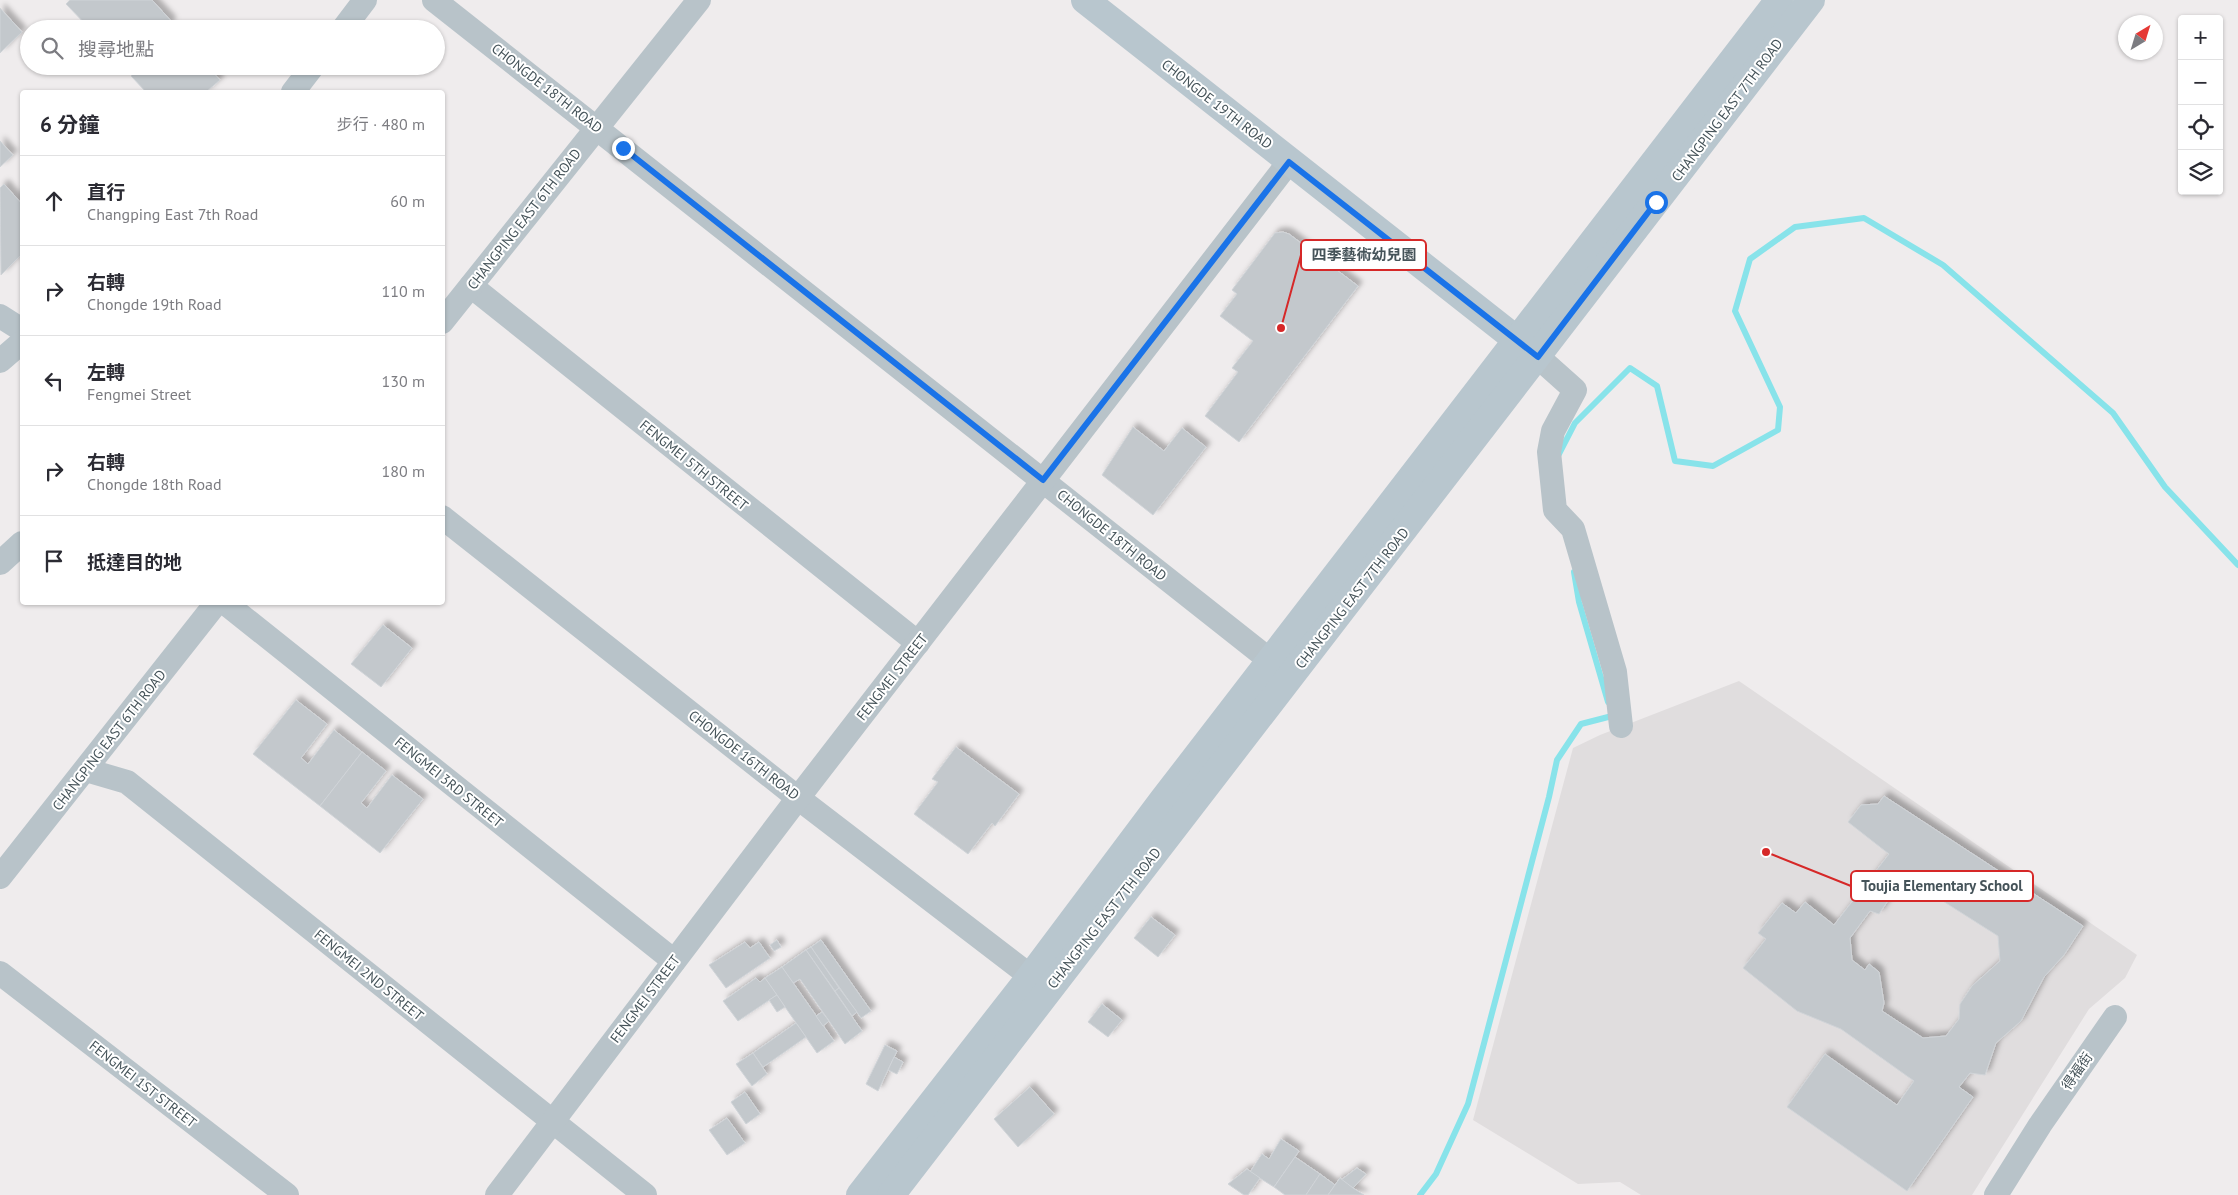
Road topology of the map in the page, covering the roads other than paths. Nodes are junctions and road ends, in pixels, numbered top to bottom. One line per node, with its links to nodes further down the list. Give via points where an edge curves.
1 (365, 0): 7 (street)
2 (434, 0): 10 (street, CHONGDE 18TH ROAD)
3 (699, 0): 10 (street, CHANGPING EAST 6TH ROAD)
4 (1085, 0): 11 (street, CHONGDE 19TH ROAD)
5 (1779, 0): 16 (street, CHANGPING EAST 7TH ROAD)
6 (1811, 0): 18 (street, CHANGPING EAST 7TH ROAD)
7 (350, 20)
8 (306, 75): 9 (street)
9 (295, 90)
10 (596, 127): 12 (street, CHANGPING EAST 6TH ROAD); 20 (street, CHONGDE 18TH ROAD)
11 (1289, 162): 16 (street, CHONGDE 19TH ROAD); 20 (street, FENGMEI STREET)
12 (471, 286): 14 (street, CHANGPING EAST 6TH ROAD); 26 (street, FENGMEI 5TH STREET)
13 (0, 316): 15 (street)
14 (445, 318)
15 (20, 329)
16 (1516, 339): 18 (street, CHONGDE 19TH ROAD); 27 (street, CHANGPING EAST 7TH ROAD)
17 (20, 344): 19 (street)
18 (1538, 357): 28 (street, via 1575,390 1553,431 1549,452 1554,510 1572,529 1615,672); 34 (street, CHANGPING EAST 7TH ROAD)
19 (0, 361)
20 (1043, 480): 26 (street, FENGMEI STREET); 27 (street, CHONGDE 18TH ROAD)
21 (445, 519): 30 (street, CHONGDE 16TH ROAD)
22 (20, 545): 23 (street)
23 (0, 563)
24 (215, 605): 29 (street, CHANGPING EAST 6TH ROAD)
25 (228, 605): 32 (street, FENGMEI 3RD STREET)
26 (918, 643): 30 (street, FENGMEI STREET)
27 (1271, 661): 34 (street, CHANGPING EAST 7TH ROAD, via 1162,800)
28 (1622, 726)
29 (86, 770): 31 (street, CHANGPING EAST 6TH ROAD); 36 (street, FENGMEI 2ND STREET, via 127,782)
30 (798, 798): 32 (street, FENGMEI STREET); 34 (street, CHONGDE 16TH ROAD)
31 (0, 877)
32 (674, 961): 36 (street, FENGMEI STREET)
33 (0, 973): 37 (street, FENGMEI 1ST STREET)
34 (1040, 983): 40 (street, CHANGPING EAST 7TH ROAD); 41 (street, CHANGPING EAST 7TH ROAD)
35 (2115, 1017): 42 (street)
36 (552, 1122): 38 (street, FENGMEI STREET); 39 (street, FENGMEI 2ND STREET)
37 (286, 1195)
38 (497, 1195)
39 (645, 1195)
40 (860, 1195)
41 (891, 1195)
42 (1996, 1195)

